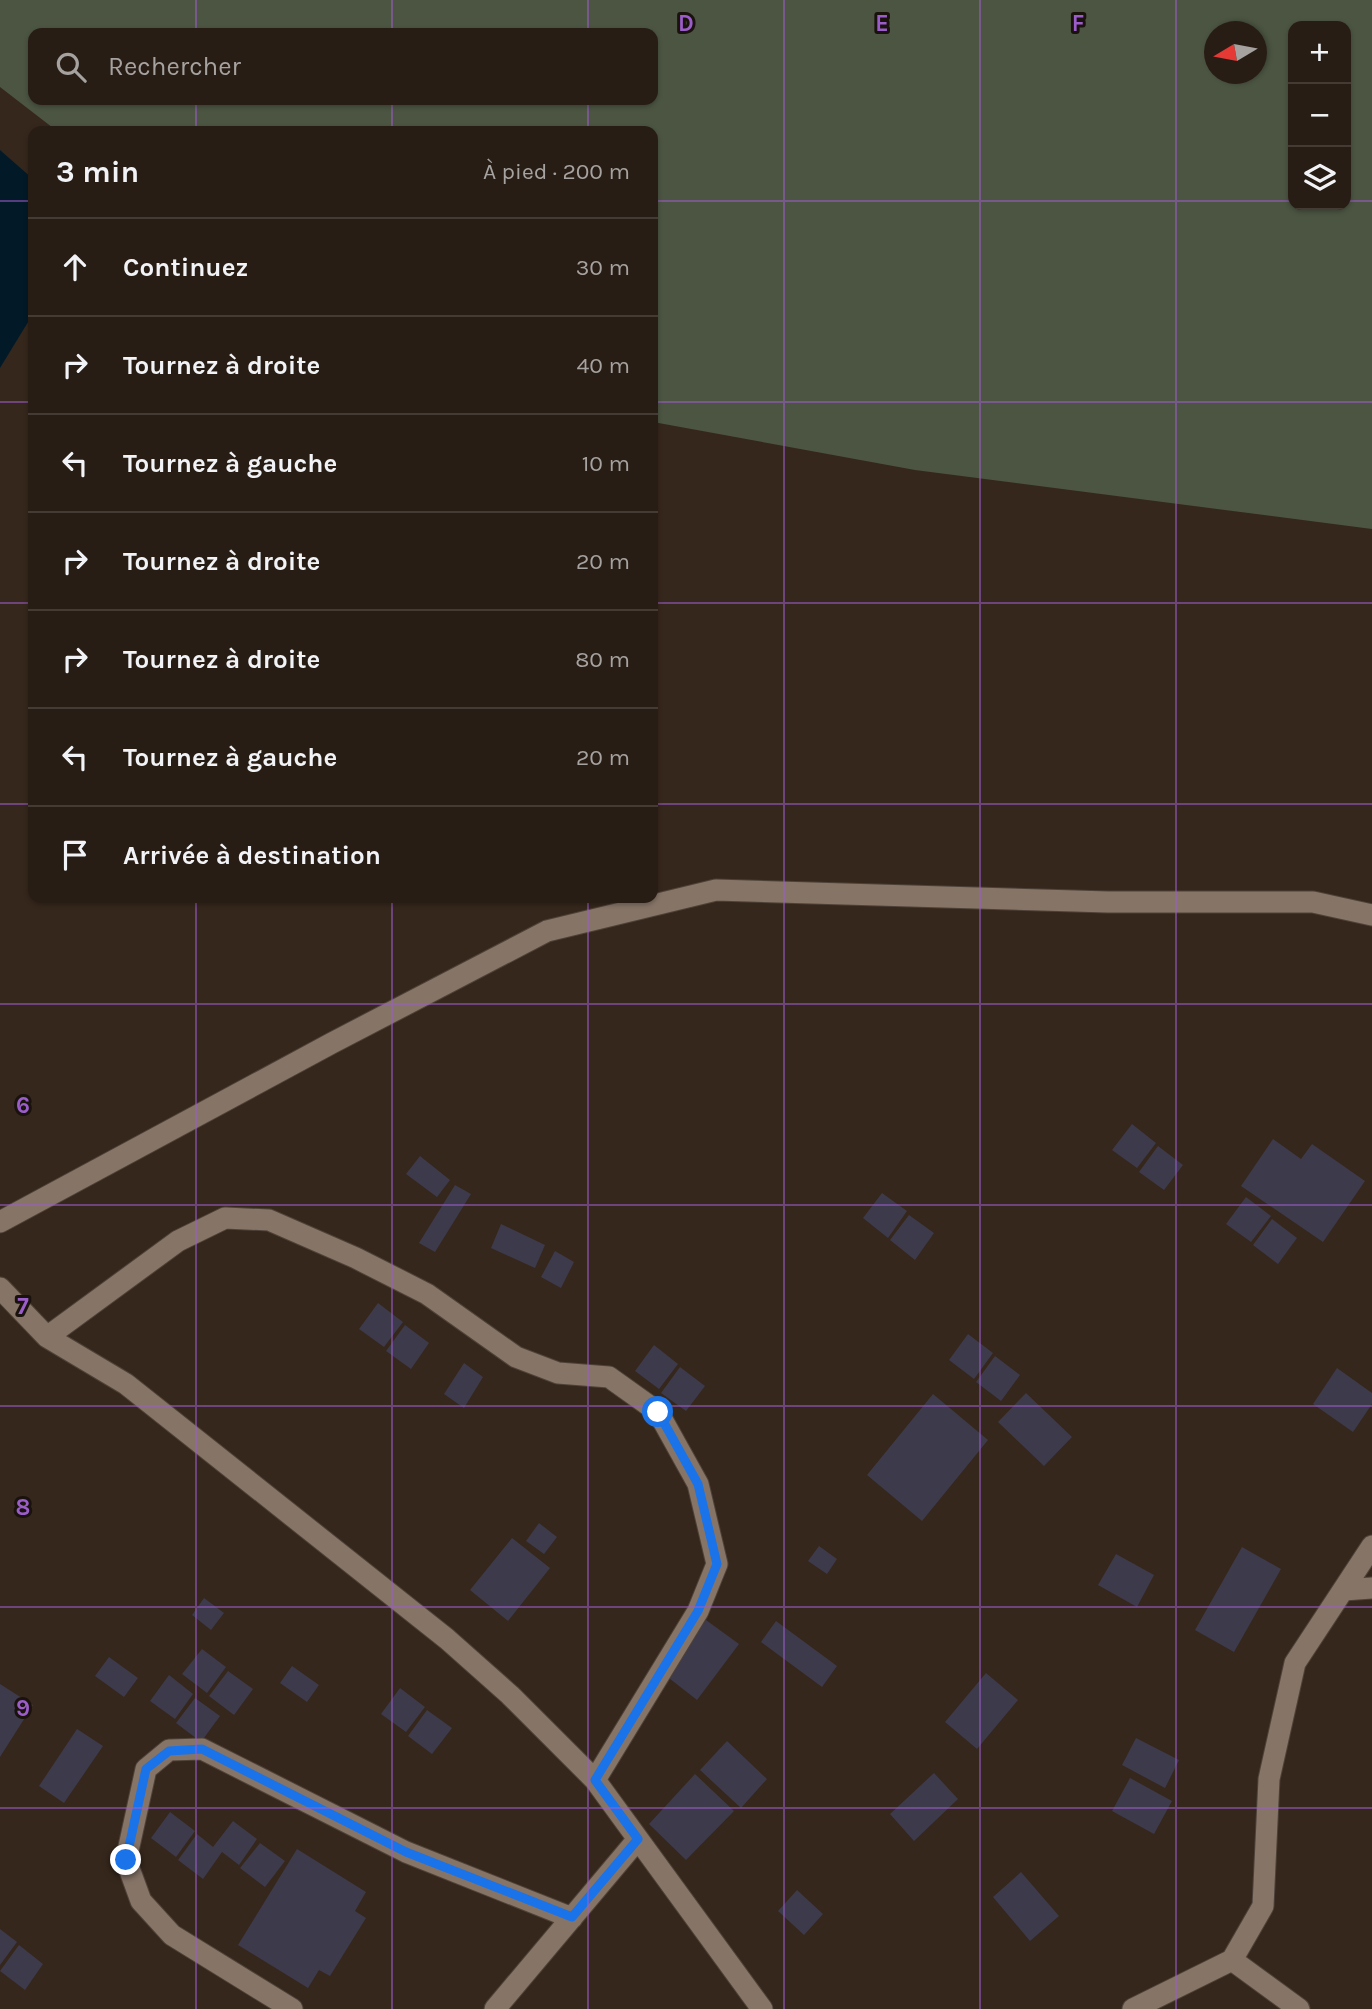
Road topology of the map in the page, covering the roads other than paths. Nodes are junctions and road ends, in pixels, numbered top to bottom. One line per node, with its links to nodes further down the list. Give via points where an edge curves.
1 (1372, 915): 2 (street, via 1313,902 1108,902 716,890 547,931)
2 (0, 1222)
3 (0, 1288): 4 (street)
4 (47, 1337): 8 (street, via 126,1384 447,1639); 8 (street, via 178,1241 225,1217 269,1220 427,1294 516,1357 558,1373 609,1377 658,1412 698,1484 717,1564 698,1611)
5 (1372, 1546): 7 (street)
6 (1372, 1588): 7 (street)
7 (1344, 1590): 11 (street, via 1295,1663 1269,1779 1263,1906)
8 (595, 1780): 9 (street)
9 (638, 1839): 10 (street); 14 (street)
10 (572, 1917): 12 (street, via 406,1852 202,1749 169,1751 146,1769 126,1860 141,1901 172,1935); 13 (street)
11 (1232, 1960): 15 (street); 16 (street)
12 (292, 2009)
13 (495, 2009)
14 (762, 2009)
15 (1133, 2009)
16 (1299, 2009)

